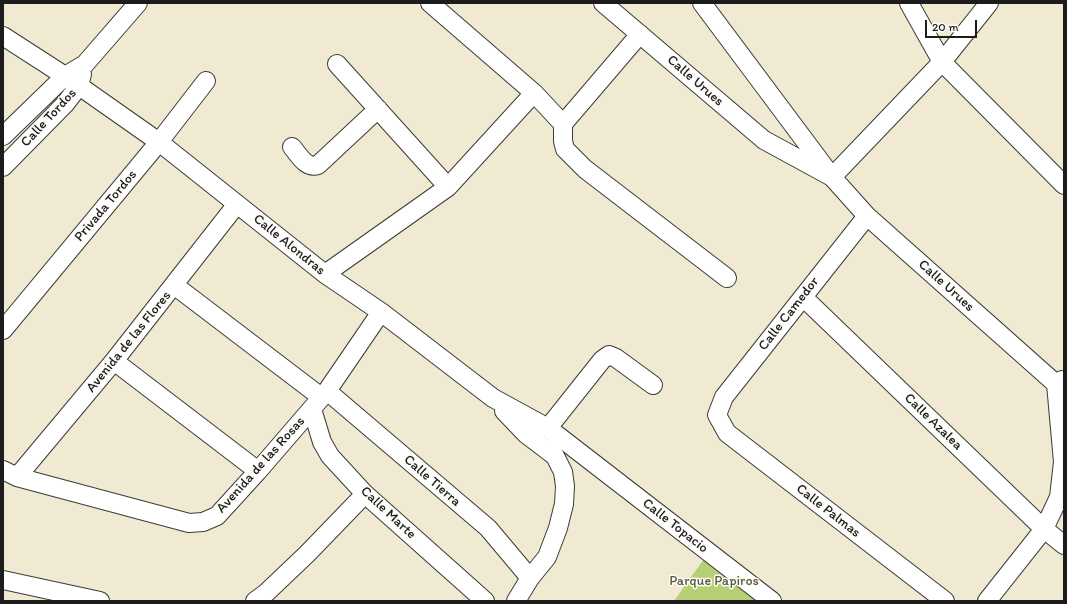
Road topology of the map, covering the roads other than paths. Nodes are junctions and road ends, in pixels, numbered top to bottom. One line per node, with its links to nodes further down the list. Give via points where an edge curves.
1 (138, 3): 11 (street, Calle Tordos)
2 (430, 3): 13 (street)
3 (603, 3): 7 (street, Calle Urues)
4 (702, 3): 20 (street, Calle Urues)
5 (909, 3): 9 (street)
6 (989, 3): 9 (street)
7 (640, 34): 15 (street); 20 (street, Calle Urues, via 764,140)
8 (3, 36): 11 (street, Calle Alondras)
9 (942, 62): 20 (street); 21 (street)
10 (337, 64): 14 (street)
11 (72, 81): 16 (street, Calle Tordos); 17 (street, Calle Alondras); 19 (street, Calle Tordos, via 64,104)
12 (206, 81): 17 (street, Privada Tordos)
13 (534, 93): 15 (street); 22 (street)
14 (378, 109): 18 (street, via 318,165 308,165); 22 (street)
15 (563, 124): 26 (street, via 565,149 585,169)
16 (3, 136)
17 (159, 142): 23 (street, Calle Alondras); 30 (street, Privada Tordos)
18 (292, 147)
19 (3, 167)
20 (832, 178): 24 (street, Calle Urues)
21 (1064, 185)
22 (448, 186): 25 (street)
23 (237, 204): 25 (street, Calle Alondras); 27 (street, Avenida de las Flores)
24 (866, 216): 28 (street, Calle Camedor); 32 (street, Calle Urues)
25 (325, 274): 29 (street, Calle Alondras)
26 (727, 278)
27 (174, 285): 31 (street, Avenida de las Flores); 35 (street, Calle Tierra)
28 (803, 297): 36 (street, Calle Camedor, via 724,397); 42 (street, Calle Azalea)
29 (381, 312): 34 (street, Calle Alondras); 35 (street, Avenida de las Rosas)
30 (3, 330)
31 (114, 361): 39 (street); 40 (street, Avenida de las Flores)
32 (1061, 384): 42 (street, via 1063,462 1059,497)
33 (653, 385): 37 (street, via 609,355 602,360)
34 (493, 398): 37 (street, Calle Alondras); 44 (street, via 526,434 555,456 565,486 558,528 547,556)
35 (320, 399): 39 (street, Avenida de las Rosas); 41 (street, Calle Marte, via 322,442 330,456); 44 (street, Calle Tierra, via 488,528)
36 (717, 415): 51 (street, Calle Palmas, via 727,433)
37 (548, 428): 38 (street, Calle Alondras)
38 (577, 450): 50 (street, Calle Topacio)
39 (258, 471): 40 (street, Avenida de las Rosas, via 217,516 204,522 189,523)
40 (10, 473)
41 (365, 494): 47 (street, via 307,554); 48 (street, Calle Marte)
42 (1044, 529): 43 (street, Calle Azalea); 52 (street)
43 (1064, 545)
44 (530, 578): 49 (street)
45 (3, 580): 46 (street)
46 (100, 601)
47 (255, 601)
48 (485, 601)
49 (516, 601)
50 (772, 601)
51 (945, 601)
52 (986, 601)

